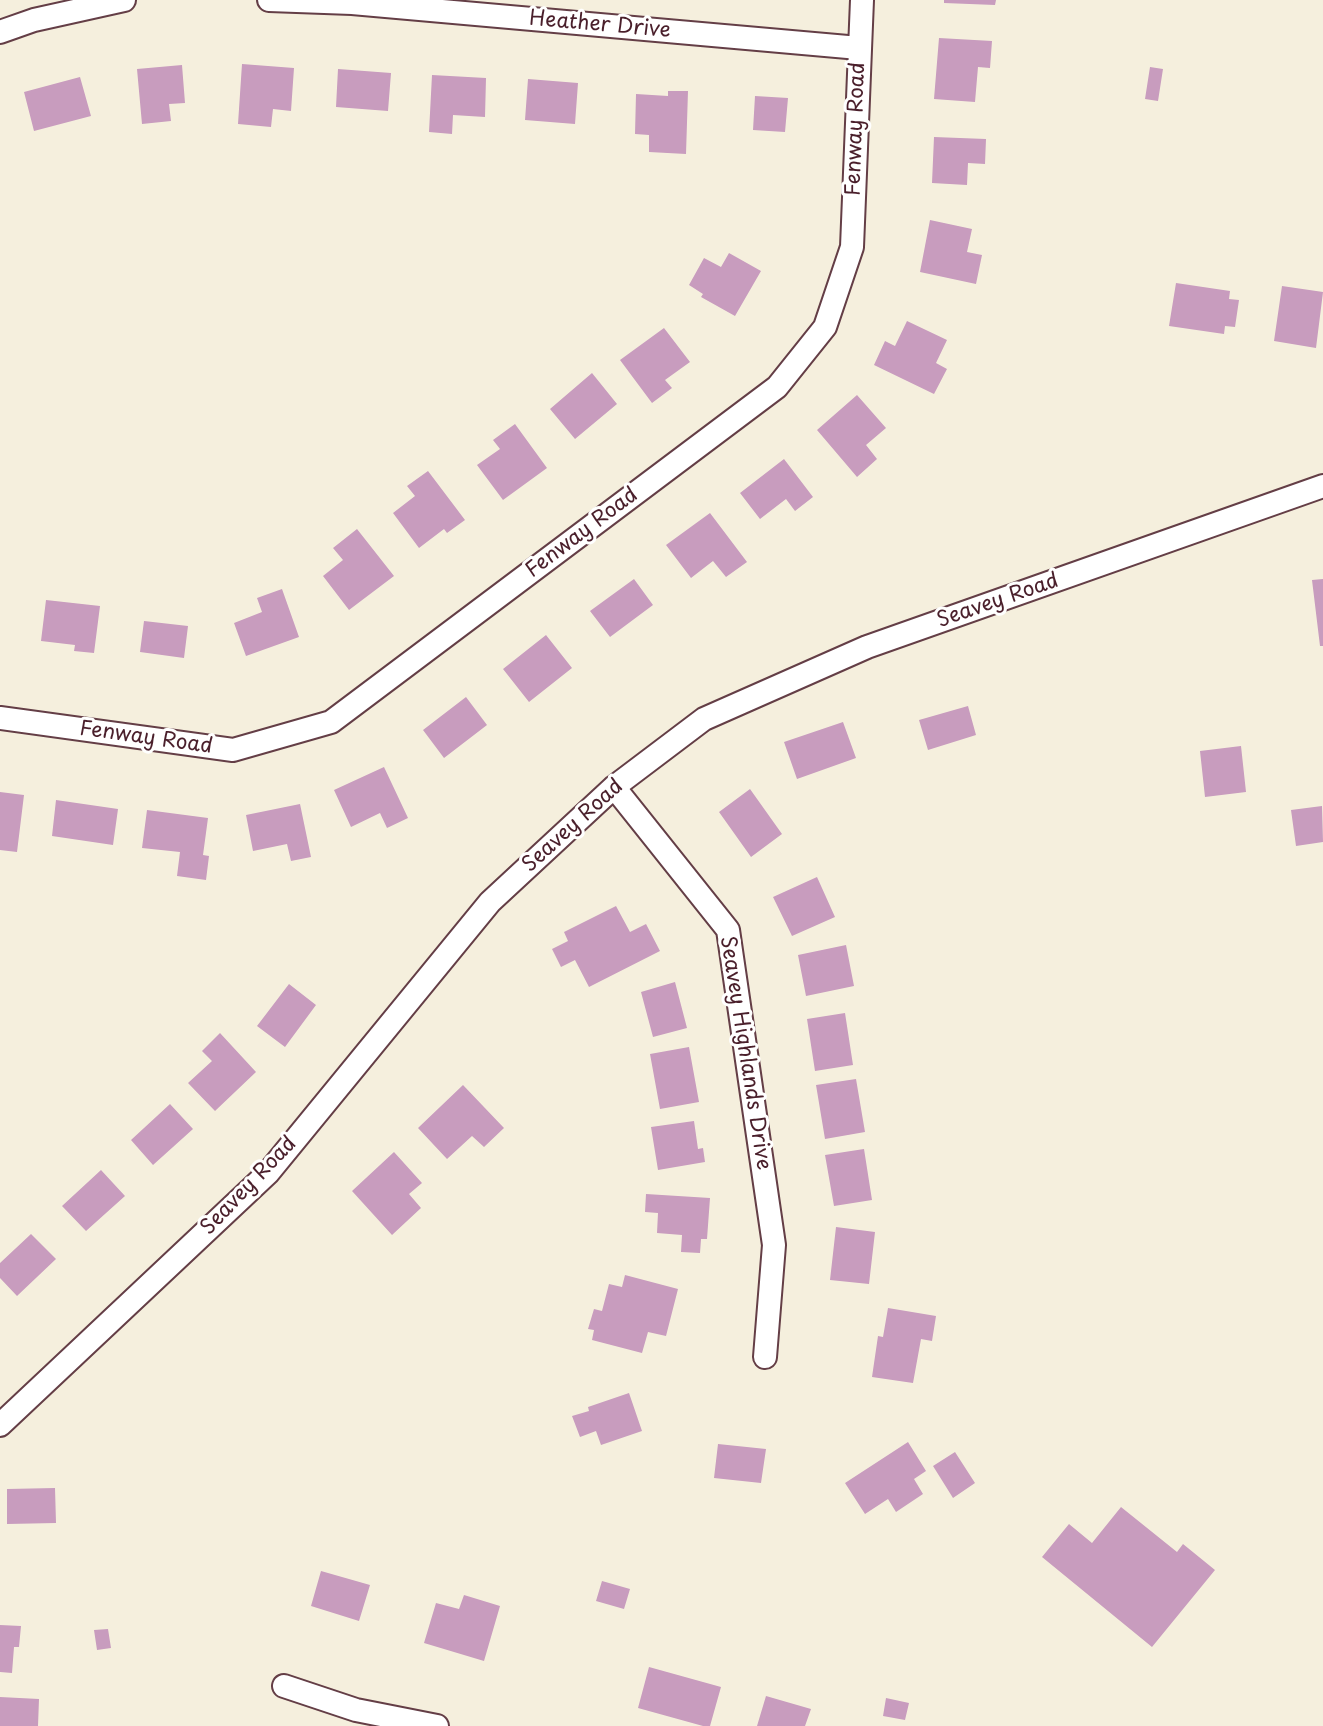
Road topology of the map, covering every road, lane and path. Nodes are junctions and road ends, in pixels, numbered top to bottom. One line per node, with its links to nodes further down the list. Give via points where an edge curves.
1 (124, 0): 5 (street, via 34,20)
2 (269, 0): 4 (street, Heather Drive)
3 (862, 0): 6 (street, Fenway Road)
4 (352, 1): 6 (street, Heather Drive)
5 (0, 32)
6 (859, 48): 8 (street, Fenway Road, via 852,247 825,327 777,387 331,722 233,750)
7 (1323, 486): 9 (street, Seavey Road, via 867,647 704,718)
8 (0, 718)
9 (614, 787): 10 (street, Seavey Highlands Drive, via 728,930 774,1245); 11 (street, Seavey Road, via 490,902 268,1173)
10 (765, 1357)
11 (0, 1425)
12 (284, 1686): 13 (street, via 356,1710)
13 (437, 1726)

